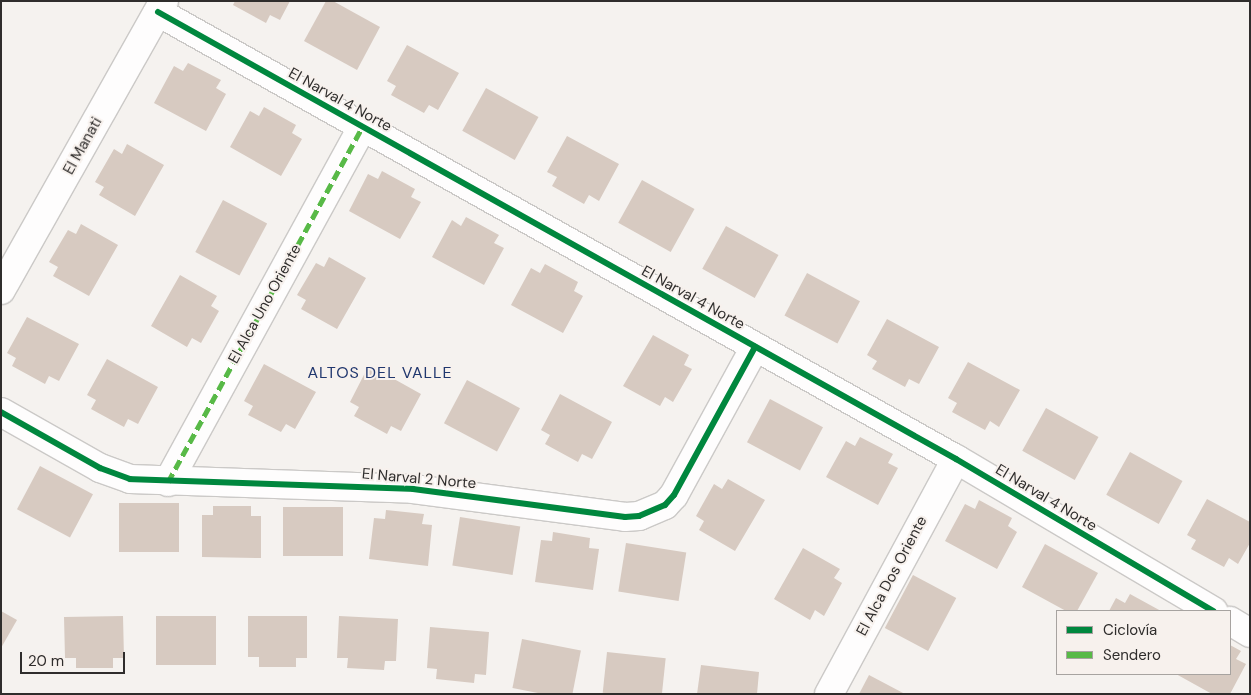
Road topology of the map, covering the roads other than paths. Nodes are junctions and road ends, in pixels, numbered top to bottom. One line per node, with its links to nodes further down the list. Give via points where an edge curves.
1 (161, 6): 2 (street, El Narval 4 Norte); 3 (street, El Manati)
2 (362, 126): 4 (street, El Narval 4 Norte); 7 (street, El Alca Uno Oriente)
3 (1, 290)
4 (755, 347): 6 (street, El Narval 4 Norte); 7 (street, El Narval 2 Norte, via 674,495 665,505 640,516 625,517 413,489)
5 (1, 412): 7 (street, El Narval 2 Norte, via 100,468 130,479)
6 (956, 458): 8 (street, El Narval 4 Norte); 11 (street, El Alca Dos Oriente)
7 (168, 482)
8 (1211, 610)
9 (1231, 622): 10 (street)
10 (1250, 633)
11 (829, 694)

